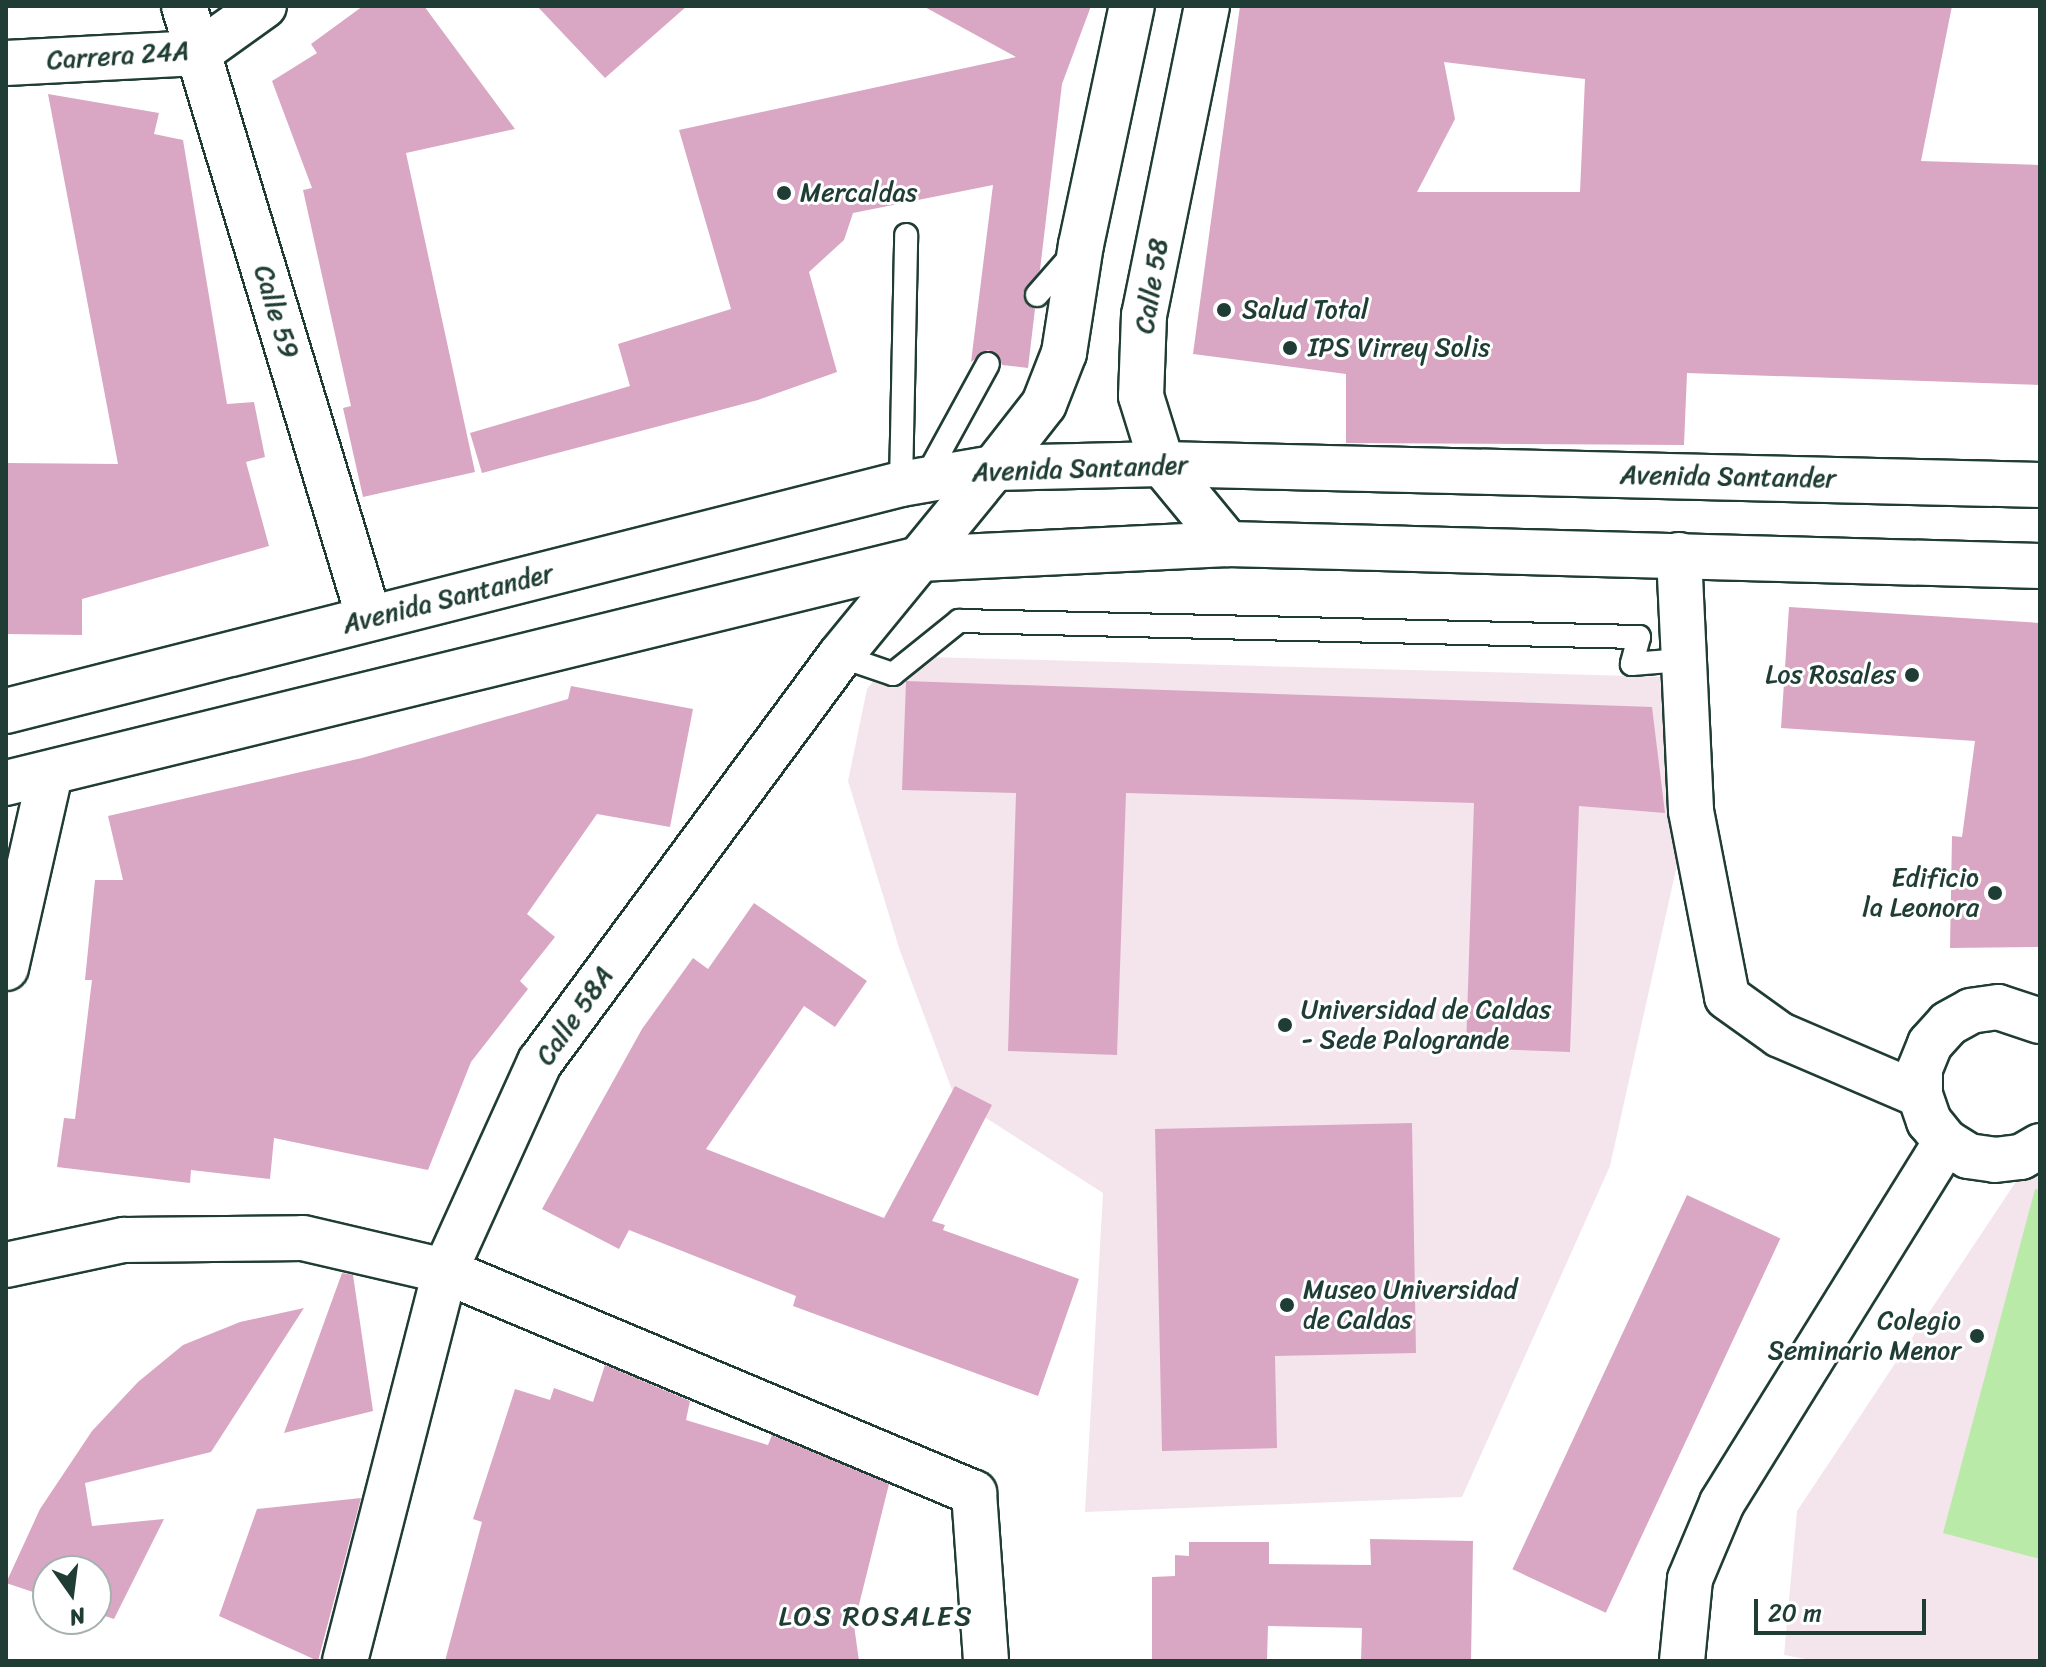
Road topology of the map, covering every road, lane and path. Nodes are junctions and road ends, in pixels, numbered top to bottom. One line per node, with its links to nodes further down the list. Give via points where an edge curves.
1 (184, 6): 5 (street, Calle 59)
2 (264, 6): 5 (street, Carrera 24A)
3 (1132, 6): 8 (street)
4 (1207, 6): 11 (street, Calle 58, via 1144,315 1141,396)
5 (198, 53): 6 (street, Carrera 24A); 19 (street, Calle 59)
6 (6, 63)
7 (906, 235): 13 (lane)
8 (1081, 245): 9 (lane); 12 (street, via 1064,353 1044,404)
9 (1037, 295)
10 (988, 364): 13 (lane)
11 (1162, 464): 12 (street, Avenida Santander); 14 (street, Avenida Santander); 15 (street, Calle 58)
12 (994, 468): 13 (street, Avenida Santander); 17 (street, Calle 58A)
13 (913, 481): 19 (street, Avenida Santander)
14 (2040, 485)
15 (1228, 544): 16 (street); 17 (street)
16 (1679, 555): 18 (street); 21 (street)
17 (919, 559): 20 (street, Calle 58A); 23 (street)
18 (2040, 566)
19 (369, 618): 22 (street, Avenida Santander)
20 (840, 656): 21 (lane, via 893,674 959,621 1639,637 1632,664); 31 (street, Calle 58A, via 540,1062)
21 (1682, 660): 27 (street, via 1691,811 1727,997 1780,1035)
22 (6, 711)
23 (50, 775): 24 (street); 25 (street)
24 (6, 783)
25 (6, 968)
26 (2040, 1021): 27 (street, via 1998,1007 1971,1011 1948,1024 1930,1044 1920,1069)
27 (1920, 1095): 28 (street, via 1929,1121)
28 (1946, 1142): 29 (street, via 1968,1156 1995,1160 2021,1157); 34 (street, via 1722,1503 1690,1579)
29 (2040, 1146)
30 (6, 1265): 31 (street, via 124,1240 303,1238)
31 (445, 1271): 32 (street, Calle 58A); 33 (street, via 974,1493)
32 (345, 1661)
33 (986, 1661)
34 (1682, 1661)

